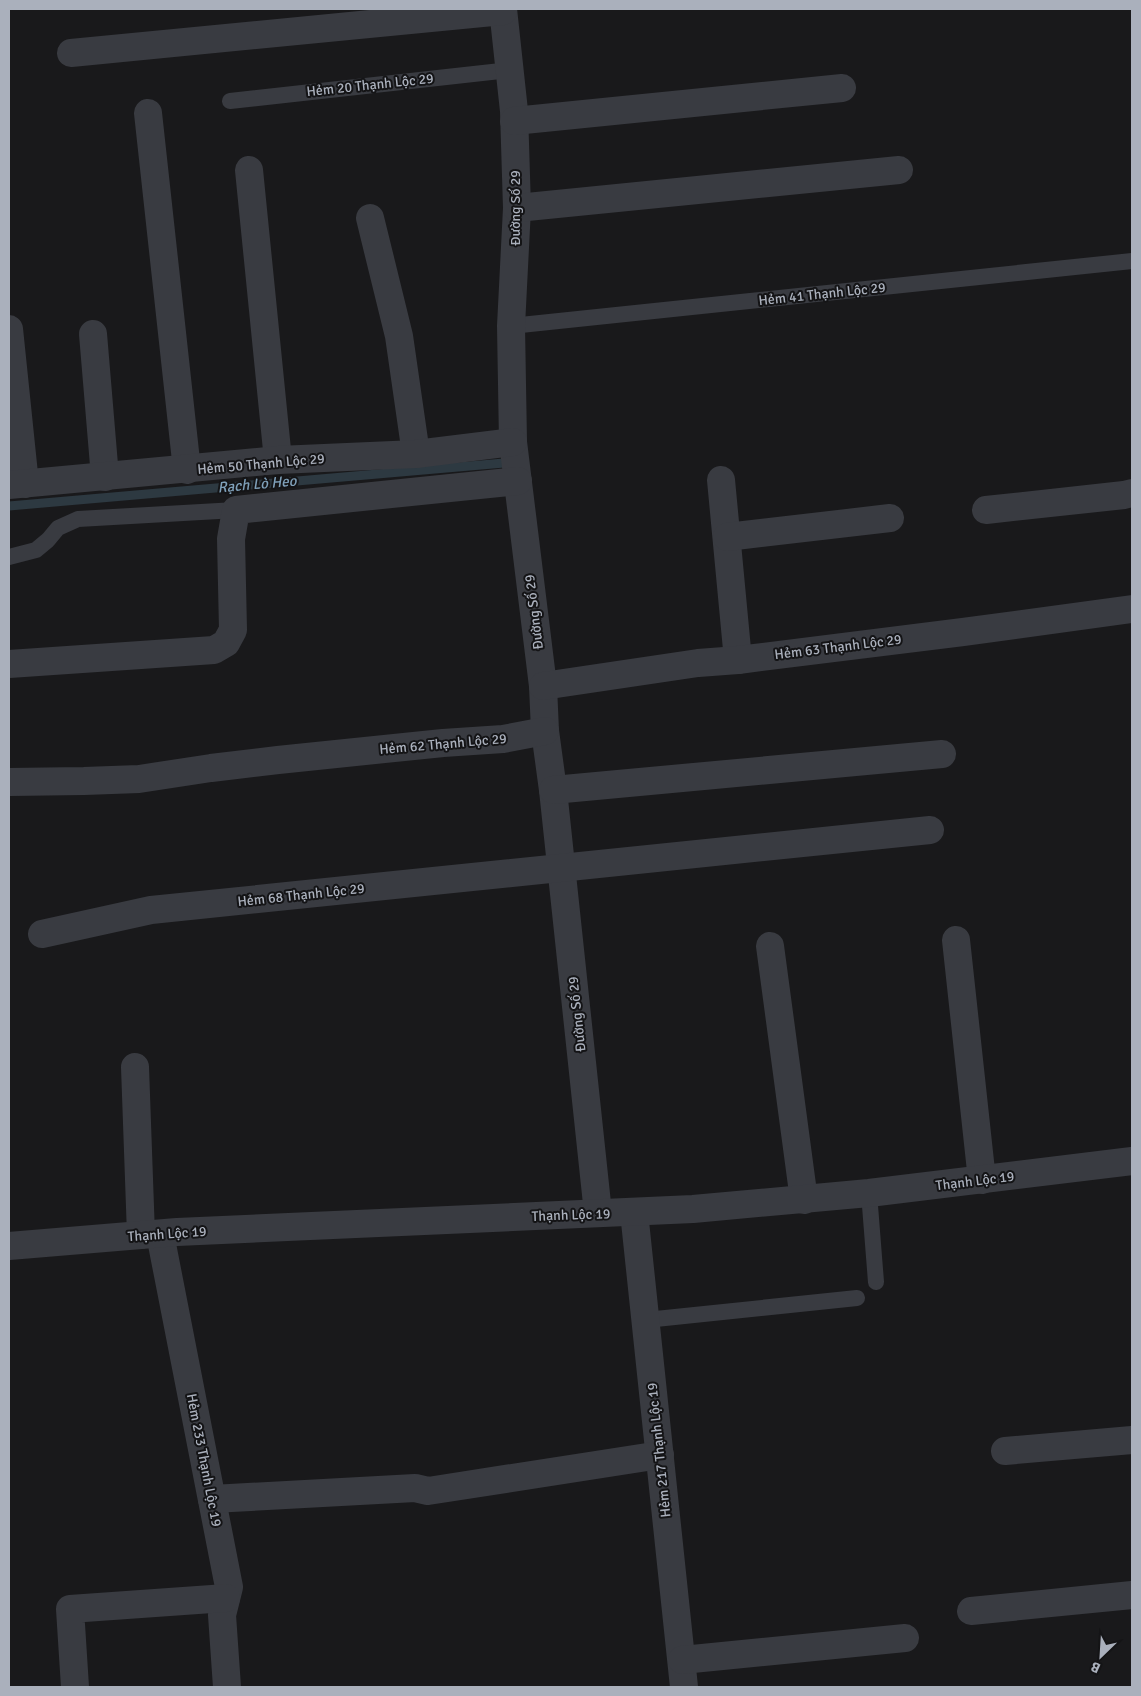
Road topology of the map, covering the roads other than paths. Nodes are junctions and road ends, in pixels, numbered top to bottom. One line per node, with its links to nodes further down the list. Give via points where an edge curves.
1 (503, 10): 2 (street); 3 (street, Đường Số 29)
2 (71, 53)
3 (510, 70): 5 (lane, Hẻm 20 Thạnh Lộc 29); 7 (street, Đường Số 29)
4 (842, 88): 7 (street)
5 (230, 101)
6 (148, 113): 19 (street)
7 (514, 121): 10 (street, Đường Số 29)
8 (249, 170): 18 (street)
9 (899, 170): 10 (street)
10 (516, 208): 13 (street, Đường Số 29)
11 (370, 218): 17 (street, via 399,336)
12 (1132, 261): 13 (lane, Hẻm 41 Thạnh Lộc 29)
13 (511, 326): 16 (street, Đường Số 29)
14 (9, 329): 23 (street)
15 (93, 334): 20 (street)
16 (513, 442): 17 (street, Hẻm 50 Thạnh Lộc 29); 22 (street, Đường Số 29)
17 (416, 454): 18 (street, Hẻm 50 Thạnh Lộc 29)
18 (278, 460): 19 (street, Hẻm 50 Thạnh Lộc 29)
19 (187, 470): 20 (street, Hẻm 50 Thạnh Lộc 29)
20 (105, 477): 23 (street, Hẻm 50 Thạnh Lộc 29)
21 (722, 480): 28 (street)
22 (518, 481): 25 (street); 33 (street, Đường Số 29)
23 (17, 484)
24 (1132, 493): 26 (street)
25 (236, 510): 29 (lane, via 78,518 58,528 36,550); 32 (street, via 231,538 233,630 226,644 214,650)
26 (986, 510)
27 (890, 518): 28 (street)
28 (727, 537): 31 (street)
29 (9, 557)
30 (1132, 609): 31 (street, Hẻm 63 Thạnh Lộc 29)
31 (738, 660): 33 (street, Hẻm 63 Thạnh Lộc 29)
32 (9, 664)
33 (543, 686): 34 (street, Đường Số 29)
34 (545, 731): 36 (street, Hẻm 62 Thạnh Lộc 29, via 503,739 211,768 138,779); 37 (street, Đường Số 29)
35 (942, 754): 37 (street)
36 (9, 782)
37 (554, 790): 39 (street, Đường Số 29)
38 (930, 830): 39 (street, Hẻm 68 Thạnh Lộc 29)
39 (562, 869): 40 (street, Hẻm 68 Thạnh Lộc 29, via 151,910); 49 (street, Đường Số 29)
40 (42, 934)
41 (956, 940): 45 (street)
42 (770, 946): 47 (street)
43 (135, 1067): 50 (street, Hẻm 233 Thạnh Lộc 19)
44 (1132, 1161): 45 (street, Thạnh Lộc 19)
45 (982, 1180): 46 (street, Thạnh Lộc 19)
46 (870, 1193): 47 (street, Thạnh Lộc 19); 52 (lane)
47 (804, 1200): 48 (street, Thạnh Lộc 19)
48 (634, 1212): 49 (street, Thạnh Lộc 19); 54 (street, Hẻm 217 Thạnh Lộc 19)
49 (598, 1213): 50 (street, Thạnh Lộc 19)
50 (151, 1234): 51 (street, Thạnh Lộc 19); 58 (street, Hẻm 233 Thạnh Lộc 19)
51 (9, 1246)
52 (876, 1282)
53 (857, 1298): 54 (lane)
54 (646, 1320): 57 (street, Hẻm 217 Thạnh Lộc 19)
55 (1132, 1440): 56 (street)
56 (1005, 1451)
57 (660, 1455): 58 (street, via 428,1491 415,1488); 63 (street, Hẻm 217 Thạnh Lộc 19)
58 (212, 1499): 60 (street, Hẻm 233 Thạnh Lộc 19, via 229,1587)
59 (1132, 1595): 61 (street)
60 (226, 1598): 64 (street, via 70,1609); 65 (street, Hẻm 233 Thạnh Lộc 19, via 222,1615)
61 (971, 1611)
62 (905, 1638): 63 (street)
63 (682, 1660): 66 (street, Hẻm 217 Thạnh Lộc 19)
64 (75, 1687)
65 (227, 1687)
66 (684, 1687)

